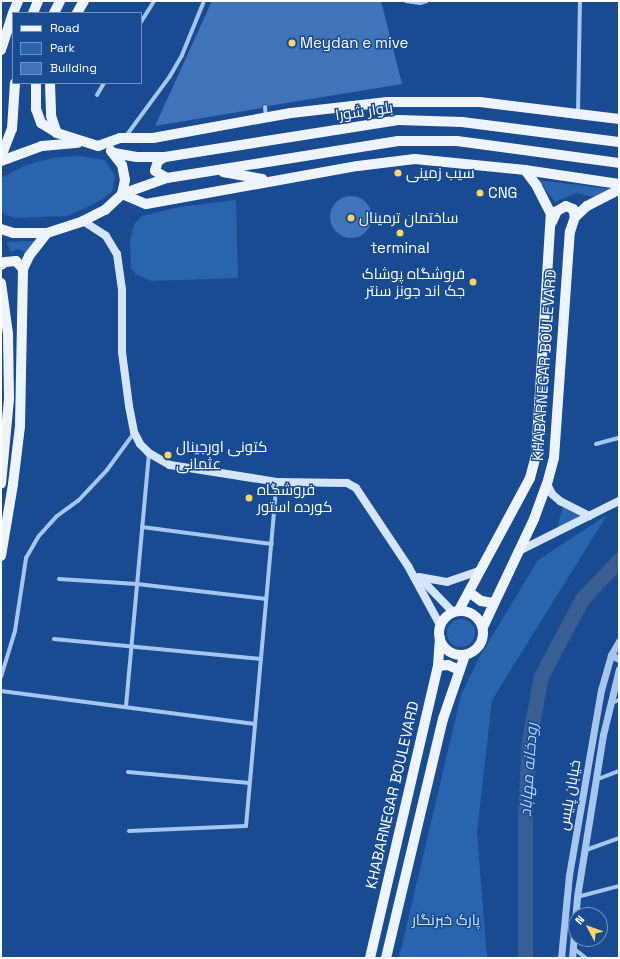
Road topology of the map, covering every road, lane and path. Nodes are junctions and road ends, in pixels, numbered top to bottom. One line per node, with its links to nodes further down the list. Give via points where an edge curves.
1 (18, 1): 10 (main road)
2 (38, 1): 11 (main road)
3 (60, 1): 12 (main road)
4 (84, 1): 13 (main road)
5 (154, 1): 15 (street)
6 (204, 1): 25 (street, via 170,76)
7 (406, 1): 8 (street)
8 (427, 1)
9 (580, 1): 22 (street)
10 (14, 12)
11 (33, 12)
12 (54, 12)
13 (78, 12)
14 (12, 17): 16 (main road)
15 (142, 20)
16 (1, 50)
17 (16, 84): 29 (main road, via 12,129)
18 (36, 84): 24 (main road, via 38,117 45,126)
19 (50, 84): 24 (main road, via 51,116)
20 (103, 84): 21 (street)
21 (97, 95)
22 (578, 113): 23 (main road); 25 (main road, via 480,102 392,102 265,112 153,138)
23 (619, 119)
24 (57, 133): 27 (main road)
25 (125, 138): 27 (main road)
26 (619, 142): 30 (main road, بلوار شورا, via 462,122 398,120)
27 (98, 146): 28 (main road, بلوار شورا); 31 (main road, via 58,143 28,150)
28 (114, 153): 30 (main road, بلوار شورا, via 137,157); 39 (main road, via 122,165 125,180)
29 (1, 157)
30 (165, 157): 35 (main road, via 158,161 155,171)
31 (1, 161)
32 (619, 163): 34 (main road, via 457,141 398,141)
33 (525, 170): 36 (main road, via 445,161 401,160); 37 (main road); 42 (main road, KHABARNEGAR BOULEVARD, via 537,186 551,214)
34 (215, 171): 35 (main road); 36 (main road)
35 (167, 178): 39 (main road)
36 (270, 180): 39 (main road, via 146,204)
37 (619, 184)
38 (619, 190): 40 (main road, via 600,198)
39 (122, 194): 41 (main road, via 106,210)
40 (575, 217): 42 (main road, via 573,209 563,206 557,211); 54 (main road, KHABARNEGAR BOULEVARD, via 568,245 554,458)
41 (83, 221): 44 (main road); 48 (main road, via 106,236 117,254 122,290 122,352)
42 (550, 228): 62 (main road, KHABARNEGAR BOULEVARD, via 536,456 530,478)
43 (1, 229): 44 (main road, via 14,233)
44 (47, 233): 46 (main road, via 29,256)
45 (1, 265): 46 (main road, via 16,261)
46 (23, 269): 60 (main road, via 20,426)
47 (1, 283): 53 (main road, via 8,334 9,393 8,428)
48 (134, 432): 51 (main road); 83 (street, via 107,470 78,501 57,516 38,537 26,558 15,631)
49 (619, 438): 50 (street)
50 (596, 444)
51 (149, 453): 52 (main road, via 170,465); 57 (street)
52 (277, 482): 58 (street); 61 (main road, via 347,483 356,488)
53 (1, 484)
54 (547, 484): 56 (main road, via 552,494 560,501); 59 (main road, KHABARNEGAR BOULEVARD)
55 (619, 501): 56 (main road)
56 (589, 516): 59 (main road)
57 (142, 527): 58 (street); 65 (street)
58 (272, 544): 67 (street)
59 (519, 552): 68 (main road, KHABARNEGAR BOULEVARD)
60 (1, 556)
61 (408, 566): 63 (main road); 70 (main road)
62 (481, 570): 63 (main road, via 447,582); 66 (main road, KHABARNEGAR BOULEVARD)
63 (419, 577): 69 (main road)
64 (59, 579): 65 (street)
65 (137, 584): 67 (street); 75 (street)
66 (469, 592): 68 (main road, via 481,601); 69 (main road, KHABARNEGAR BOULEVARD)
67 (266, 599): 79 (street)
68 (494, 603): 71 (main road, KHABARNEGAR BOULEVARD)
69 (456, 611): 70 (main road); 71 (main road, via 472,613)
70 (440, 626): 72 (main road)
71 (483, 627): 76 (main road, via 480,645)
72 (440, 638): 76 (main road, via 451,652); 80 (main road, KHABARNEGAR BOULEVARD)
73 (54, 639): 75 (street)
74 (619, 641): 77 (street, خیابان پلیس)
75 (131, 645): 79 (street); 87 (street)
76 (465, 655): 82 (main road, KHABARNEGAR BOULEVARD)
77 (611, 655): 78 (street); 101 (street, خیابان پلیس, via 600,690 569,875)
78 (619, 658)
79 (261, 660): 88 (street)
80 (438, 666): 82 (main road, via 448,665); 99 (main road, KHABARNEGAR BOULEVARD)
81 (619, 669): 86 (street, خیابان پلیس)
82 (459, 670): 100 (main road, KHABARNEGAR BOULEVARD, via 442,719)
83 (1, 677)
84 (1, 691): 87 (street)
85 (619, 700): 86 (street)
86 (609, 704): 91 (street, خیابان پلیس)
87 (126, 706): 88 (street)
88 (255, 724): 92 (street)
89 (619, 771): 91 (street)
90 (128, 772): 92 (street)
91 (598, 779): 95 (street, خیابان پلیس)
92 (250, 783): 93 (street, via 246,826)
93 (129, 831)
94 (619, 838): 95 (street)
95 (586, 850): 97 (street, خیابان پلیس)
96 (619, 886): 97 (street)
97 (577, 897): 98 (street, خیابان پلیس)
98 (573, 948): 102 (street, خیابان پلیس); 103 (street)
99 (370, 958)
100 (386, 958)
101 (561, 958)
102 (572, 958)
103 (586, 958)

